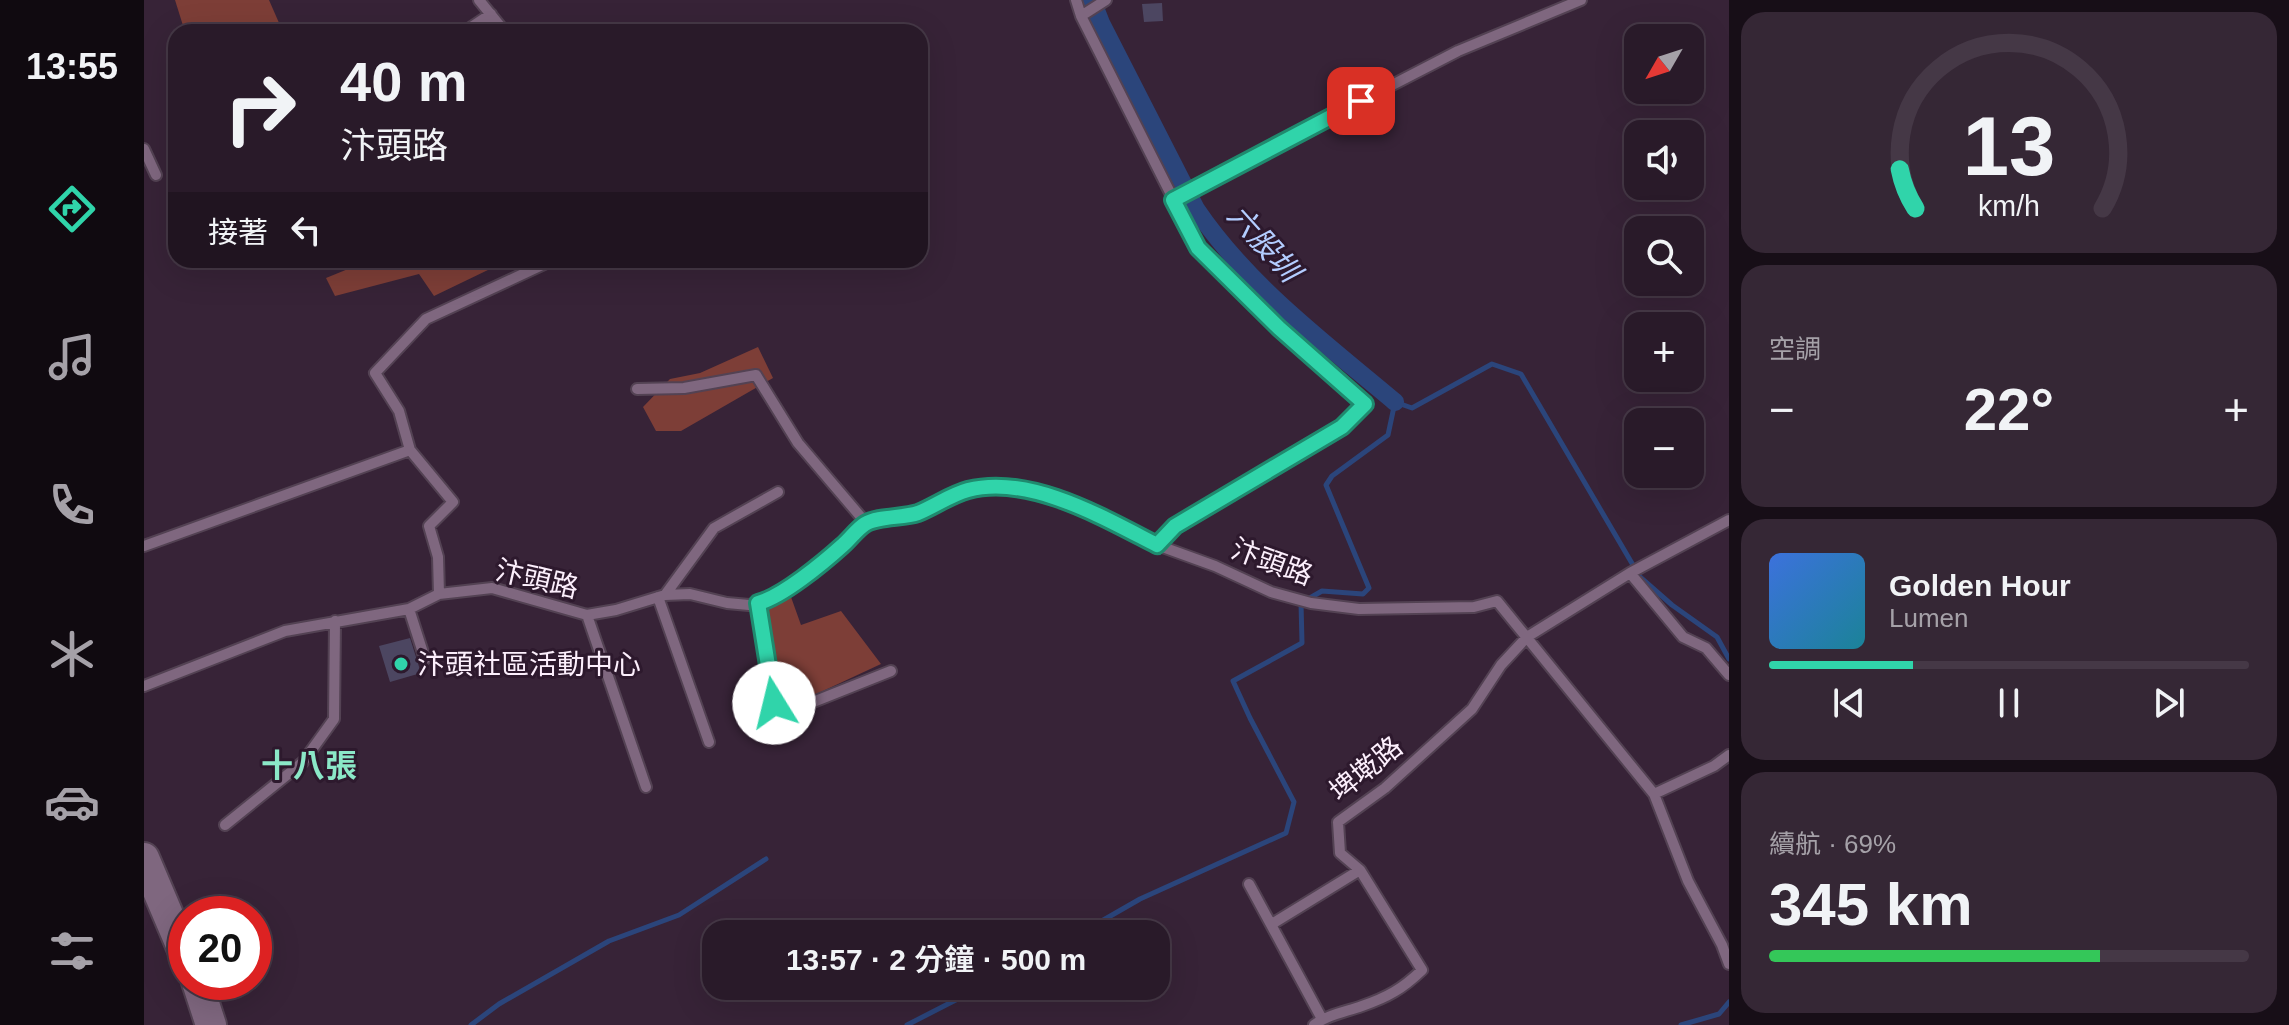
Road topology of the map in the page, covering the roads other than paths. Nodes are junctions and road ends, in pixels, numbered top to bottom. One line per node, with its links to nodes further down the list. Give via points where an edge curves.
1 (479, 0): 6 (lane)
2 (1076, 0): 5 (lane)
3 (1106, 0): 5 (lane)
4 (1581, 0): 11 (lane, via 1458,51)
5 (1085, 13): 11 (lane)
6 (491, 14): 7 (lane); 8 (lane)
7 (476, 24)
8 (499, 24)
9 (144, 149): 10 (lane)
10 (156, 175)
11 (1177, 197): 18 (lane, via 1198,248 1365,404 1342,427 1175,526)
12 (536, 268): 14 (lane, via 426,319 375,373 399,411)
13 (637, 389): 17 (lane, via 684,388 756,375 798,443)
14 (410, 450): 19 (lane); 21 (lane, via 453,502 429,526 438,557)
15 (778, 492): 22 (lane, via 714,528)
16 (1729, 520): 20 (lane, 埤墘路)
17 (866, 523): 18 (lane, 汴頭路, via 917,513 970,490 1014,486 1087,509); 23 (lane, via 825,560)
18 (1157, 545): 27 (lane, 汴頭路, via 1311,603 1359,609 1474,607 1497,601)
19 (144, 546)
20 (1630, 573): 27 (lane, 埤墘路); 30 (lane, via 1683,637 1706,648)
21 (439, 594): 24 (lane, 汴頭路); 25 (lane, 汴頭路, via 492,588)
22 (662, 596): 23 (lane, 汴頭路, via 690,594 727,603); 25 (lane, 汴頭路); 32 (lane)
23 (758, 603): 29 (lane, via 774,703 783,714)
24 (409, 609): 26 (lane, 汴頭路); 28 (lane)
25 (587, 615): 34 (lane)
26 (335, 621): 31 (lane, 汴頭路, via 285,631); 36 (lane, via 334,719 303,762)
27 (1527, 637): 35 (lane); 38 (lane, 埤墘路, via 1472,709 1385,788 1338,822 1340,853)
28 (425, 659)
29 (891, 671)
30 (1729, 675)
31 (144, 686)
32 (709, 742)
33 (1729, 755): 35 (lane)
34 (646, 787)
35 (1654, 794): 42 (lane, via 1688,881)
36 (225, 825)
37 (144, 858): 40 (street)
38 (1360, 870): 41 (lane); 44 (lane, 埤墘路, via 1422,970 1402,989)
39 (1249, 884): 41 (lane)
40 (168, 915)
41 (1272, 924): 44 (lane)
42 (1729, 964)
43 (203, 1000): 45 (street)
44 (1318, 1022)
45 (211, 1025)

